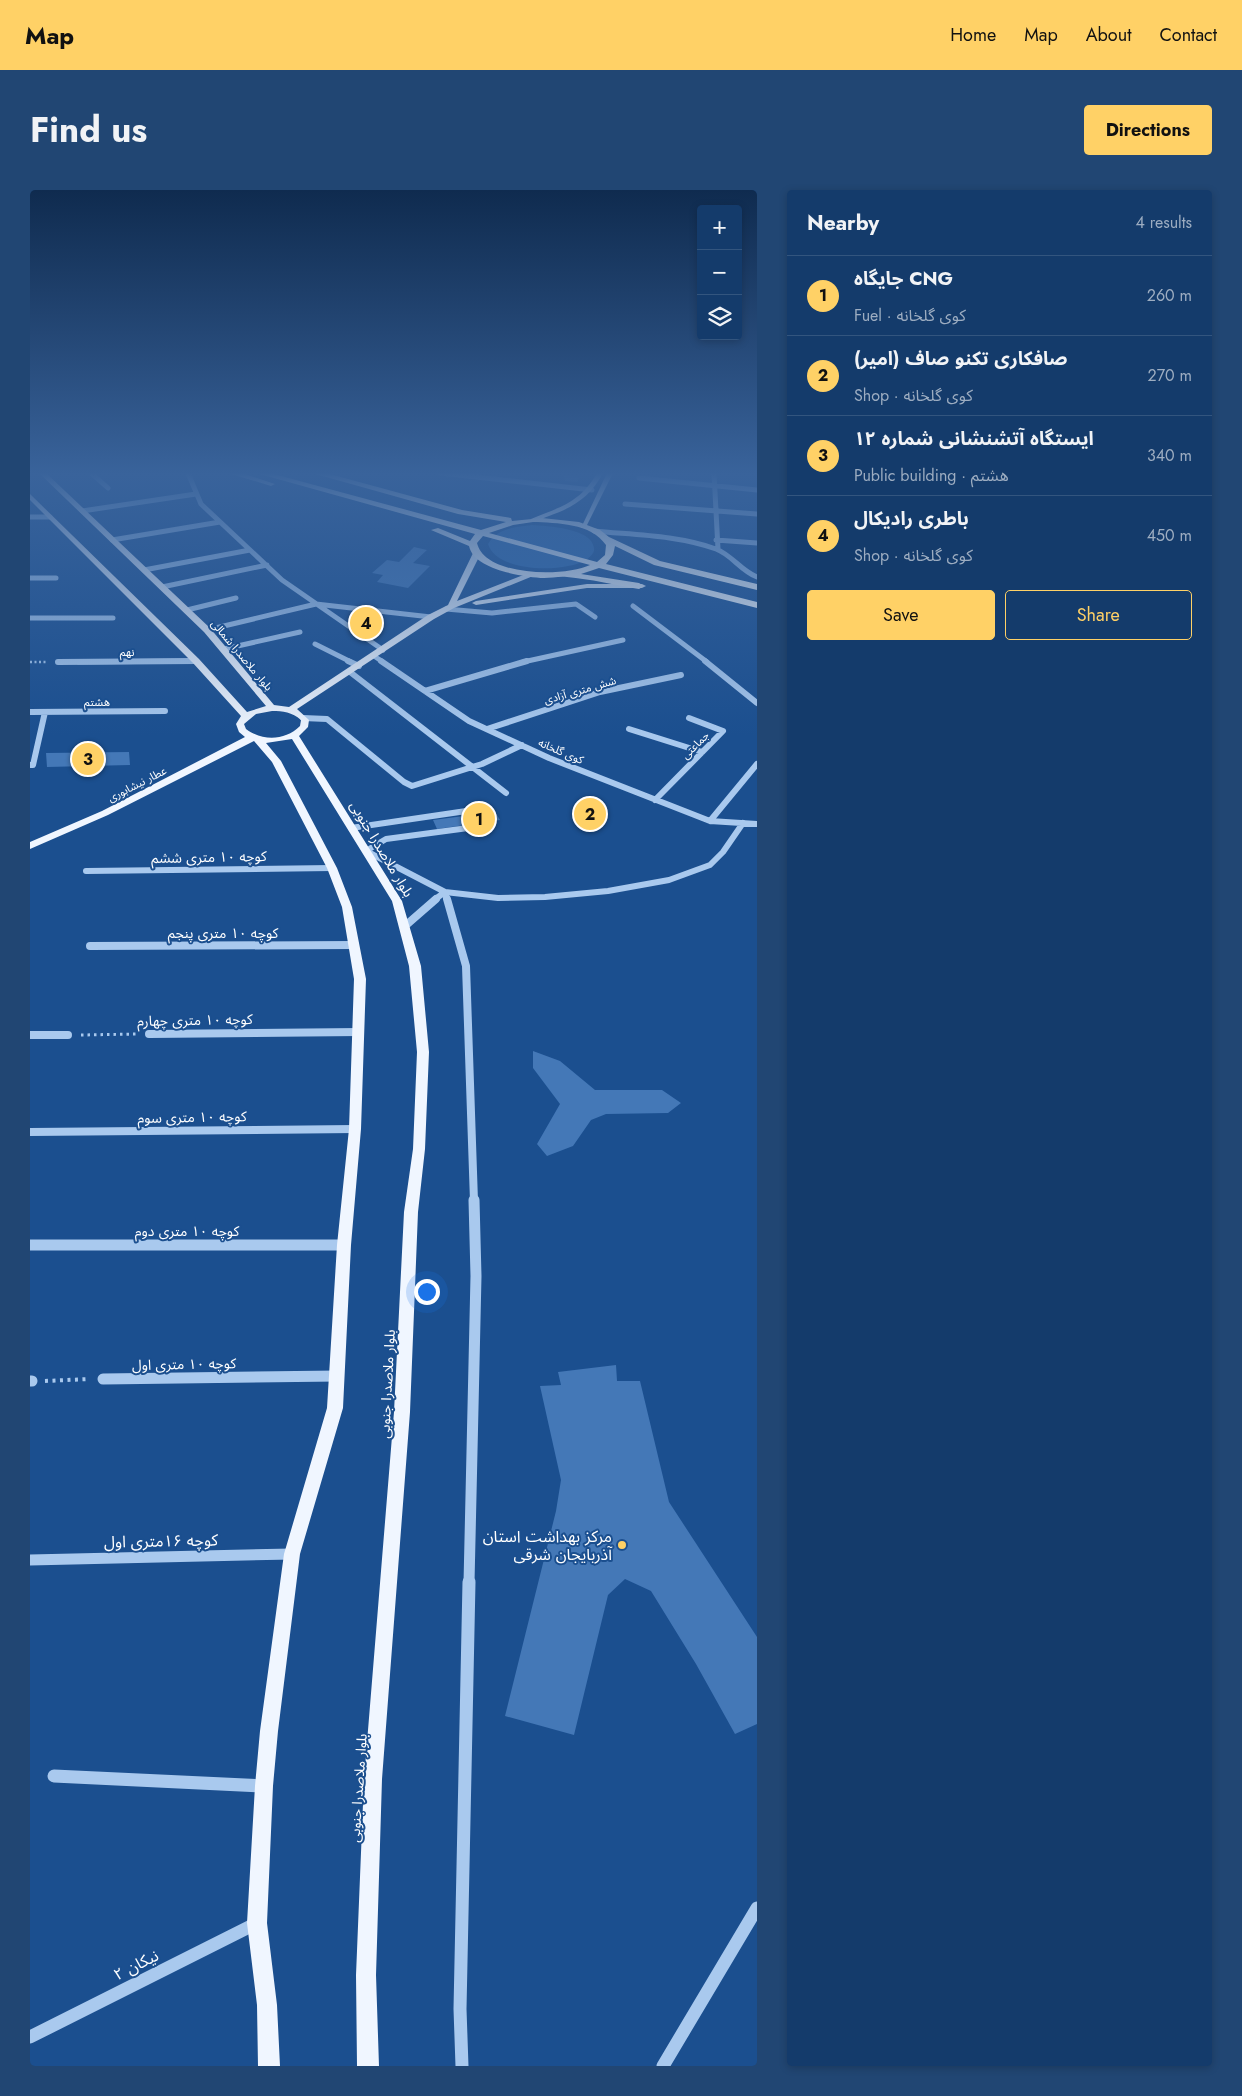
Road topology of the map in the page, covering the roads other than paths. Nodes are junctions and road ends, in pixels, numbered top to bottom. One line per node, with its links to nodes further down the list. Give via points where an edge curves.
1 (94, 561): 43 (main road)
2 (134, 561): 14 (main road, بلوار ملاصدرا شمالی)
3 (194, 561): 14 (street)
4 (261, 561): 12 (street)
5 (470, 561): 29 (main road)
6 (486, 561): 15 (highway, via 498,567)
7 (586, 561): 27 (highway)
8 (604, 561): 16 (highway, via 579,572)
9 (652, 561): 11 (highway)
10 (732, 561): 17 (street)
11 (657, 563): 20 (highway, via 630,570 625,577); 23 (highway)
12 (266, 565): 22 (street); 26 (street)
13 (636, 565): 24 (highway)
14 (144, 570): 22 (main road, بلوار ملاصدرا شمالی)
15 (534, 574): 16 (highway); 29 (main road)
16 (562, 574): 20 (highway)
17 (757, 577)
18 (30, 578): 19 (street)
19 (56, 578)
20 (627, 582): 21 (highway)
21 (642, 586): 29 (main road, via 587,586); 31 (highway)
22 (162, 587): 30 (main road, بلوار ملاصدرا شمالی)
23 (757, 587)
24 (757, 596)
25 (236, 598): 30 (street)
26 (316, 604): 32 (street); 36 (street); 41 (street)
27 (757, 605)
28 (633, 606): 49 (street)
29 (448, 608): 32 (main road); 33 (street, via 492,613 576,604)
30 (187, 610): 36 (main road, بلوار ملاصدرا شمالی)
31 (757, 614)
32 (431, 617): 41 (main road)
33 (594, 617)
34 (30, 618): 35 (street)
35 (113, 618)
36 (207, 630): 40 (main road, بلوار ملاصدرا شمالی)
37 (300, 632): 40 (street)
38 (623, 640): 48 (street, via 529,660)
39 (315, 644): 45 (street)
40 (224, 649): 50 (main road, بلوار ملاصدرا شمالی)
41 (383, 650): 42 (main road)
42 (374, 656): 45 (main road); 48 (street, کوی گلخانه)
43 (196, 661): 44 (street, نهم); 55 (main road)
44 (58, 662)
45 (359, 666): 46 (main road)
46 (350, 672): 51 (main road); 66 (street)
47 (681, 675): 58 (street, شش متری آزادی, via 600,692)
48 (424, 691): 58 (street, کوی گلخانه)
49 (757, 703)
50 (272, 708): 51 (main road); 55 (main road)
51 (290, 710): 56 (main road)
52 (165, 711): 54 (street, هشتم)
53 (30, 712): 54 (street, هشتم)
54 (45, 712): 65 (street, via 33,765)
55 (246, 716): 61 (main road, via 240,727)
56 (303, 718): 60 (main road, via 304,727); 66 (street, via 327,719 412,786)
57 (689, 718): 63 (street, جماعتی, via 723,731)
58 (487, 729): 62 (street, کوی گلخانه)
59 (629, 729): 63 (street)
60 (294, 736): 61 (main road, via 274,740); 72 (main road, بلوار ملاصدرا جنوبی)
61 (255, 738): 73 (main road, عطار نیشابوری, via 105,813); 75 (main road, via 276,761)
62 (522, 745): 66 (street); 68 (street, کوی گلخانه)
63 (702, 752): 68 (street, جماعتی)
64 (757, 764): 69 (street)
65 (30, 766)
66 (472, 767): 67 (street)
67 (506, 794)
68 (655, 800): 69 (street, کوی گلخانه)
69 (710, 821): 70 (street, کوی گلخانه)
70 (743, 823): 71 (street, کوی گلخانه); 77 (street, via 711,865 657,882 575,894 499,898)
71 (757, 824)
72 (351, 828): 74 (main road, بلوار ملاصدرا جنوبی); 74 (street, via 474,810 483,826 386,839)
73 (30, 846)
74 (366, 851): 77 (street); 78 (main road, بلوار ملاصدرا جنوبی, via 397,901)
75 (332, 868): 76 (street, کوچه ۱۰ متری ششم); 79 (main road, via 347,907)
76 (86, 871)
77 (445, 892): 78 (street); 100 (street, via 466,966 476,1276 460,2009)
78 (405, 926): 99 (main road, بلوار ملاصدرا جنوبی, via 419,991 422,1098 411,1212 402,1412 373,1779 366,1966)
79 (355, 945): 80 (street, کوچه ۱۰ متری پنجم); 81 (main road, via 360,979)
80 (90, 946)
81 (360, 1032): 82 (street, کوچه ۱۰ متری چهارم); 85 (main road)
82 (149, 1034)
83 (30, 1035): 84 (street)
84 (68, 1035)
85 (355, 1129): 86 (street, کوچه ۱۰ متری سوم); 87 (main road)
86 (30, 1132)
87 (344, 1245): 88 (street, کوچه ۱۰ متری دوم); 89 (main road)
88 (30, 1246)
89 (338, 1376): 90 (street, کوچه ۱۰ متری اول); 91 (main road, via 335,1408)
90 (104, 1379)
91 (292, 1554): 92 (street, کوچه ۱۶متری اول); 94 (main road)
92 (30, 1560)
93 (54, 1776): 94 (street)
94 (264, 1786): 96 (main road)
95 (757, 1908): 101 (street)
96 (257, 1923): 97 (street, نیکان ۲); 98 (main road, via 268,2005)
97 (30, 2037)
98 (268, 2066)
99 (368, 2066)
100 (462, 2066)
101 (663, 2066)

